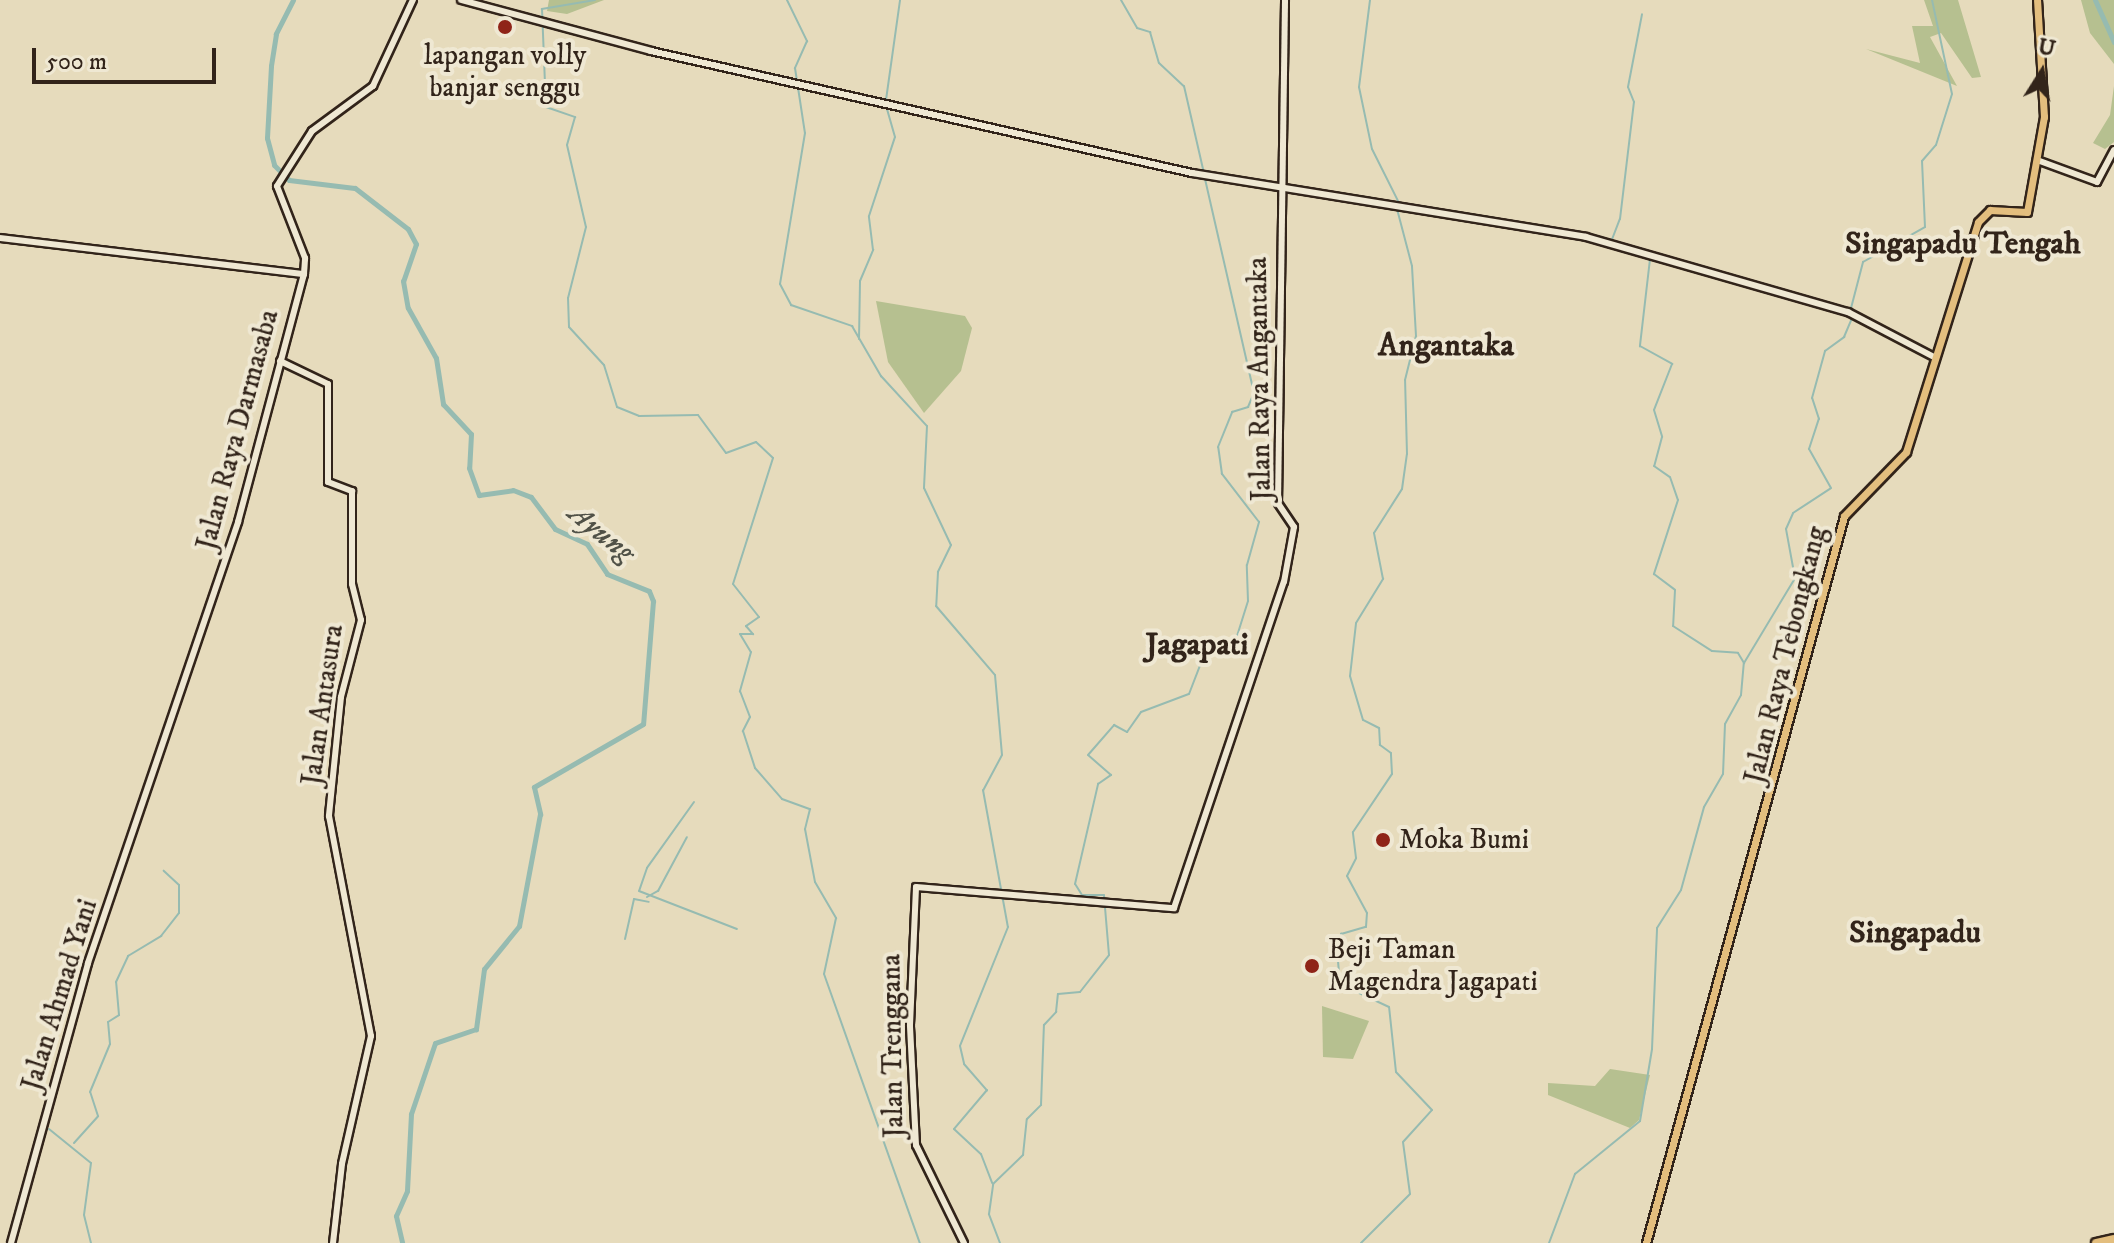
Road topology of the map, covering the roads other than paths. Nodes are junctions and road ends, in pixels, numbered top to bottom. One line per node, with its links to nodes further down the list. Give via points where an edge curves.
1 (413, 0): 9 (main road, Jalan Raya Darmasaba, via 373,86 312,131 279,181 277,196 305,258)
2 (461, 0): 7 (main road, via 542,24)
3 (1285, 0): 7 (main road)
4 (2037, 0): 6 (main road, Jalan Raya Tebongkang, via 2044,108)
5 (2114, 150): 6 (main road, via 2097,182)
6 (2037, 160): 10 (main road, Jalan Raya Tebongkang, via 2026,213 1990,210 1975,228)
7 (1281, 191): 10 (main road, via 1493,219 1672,258 1850,313); 13 (main road, Jalan Raya Angantaka, via 1278,503 1294,525 1284,582 1177,904)
8 (0, 238): 9 (main road, Jalan Raya Darmasaba)
9 (301, 276): 11 (main road, Jalan Raya Darmasaba)
10 (1934, 357): 18 (main road, Jalan Raya Tebongkang, via 1906,452 1847,510 1839,530 1774,792)
11 (280, 361): 12 (main road, Jalan Raya Darmasaba, via 215,593); 16 (main road, Jalan Antasura, via 327,382 328,482 352,491 352,584 361,620 341,697 329,816 371,1036 342,1164)
12 (156, 761): 15 (main road, Jalan Ahmad Yani)
13 (917, 886): 17 (main road, Jalan Trenggana, via 910,1016 916,1145)
14 (2114, 1239): 19 (highway)
15 (11, 1243)
16 (333, 1243)
17 (964, 1243)
18 (1646, 1243)
19 (2096, 1243)

